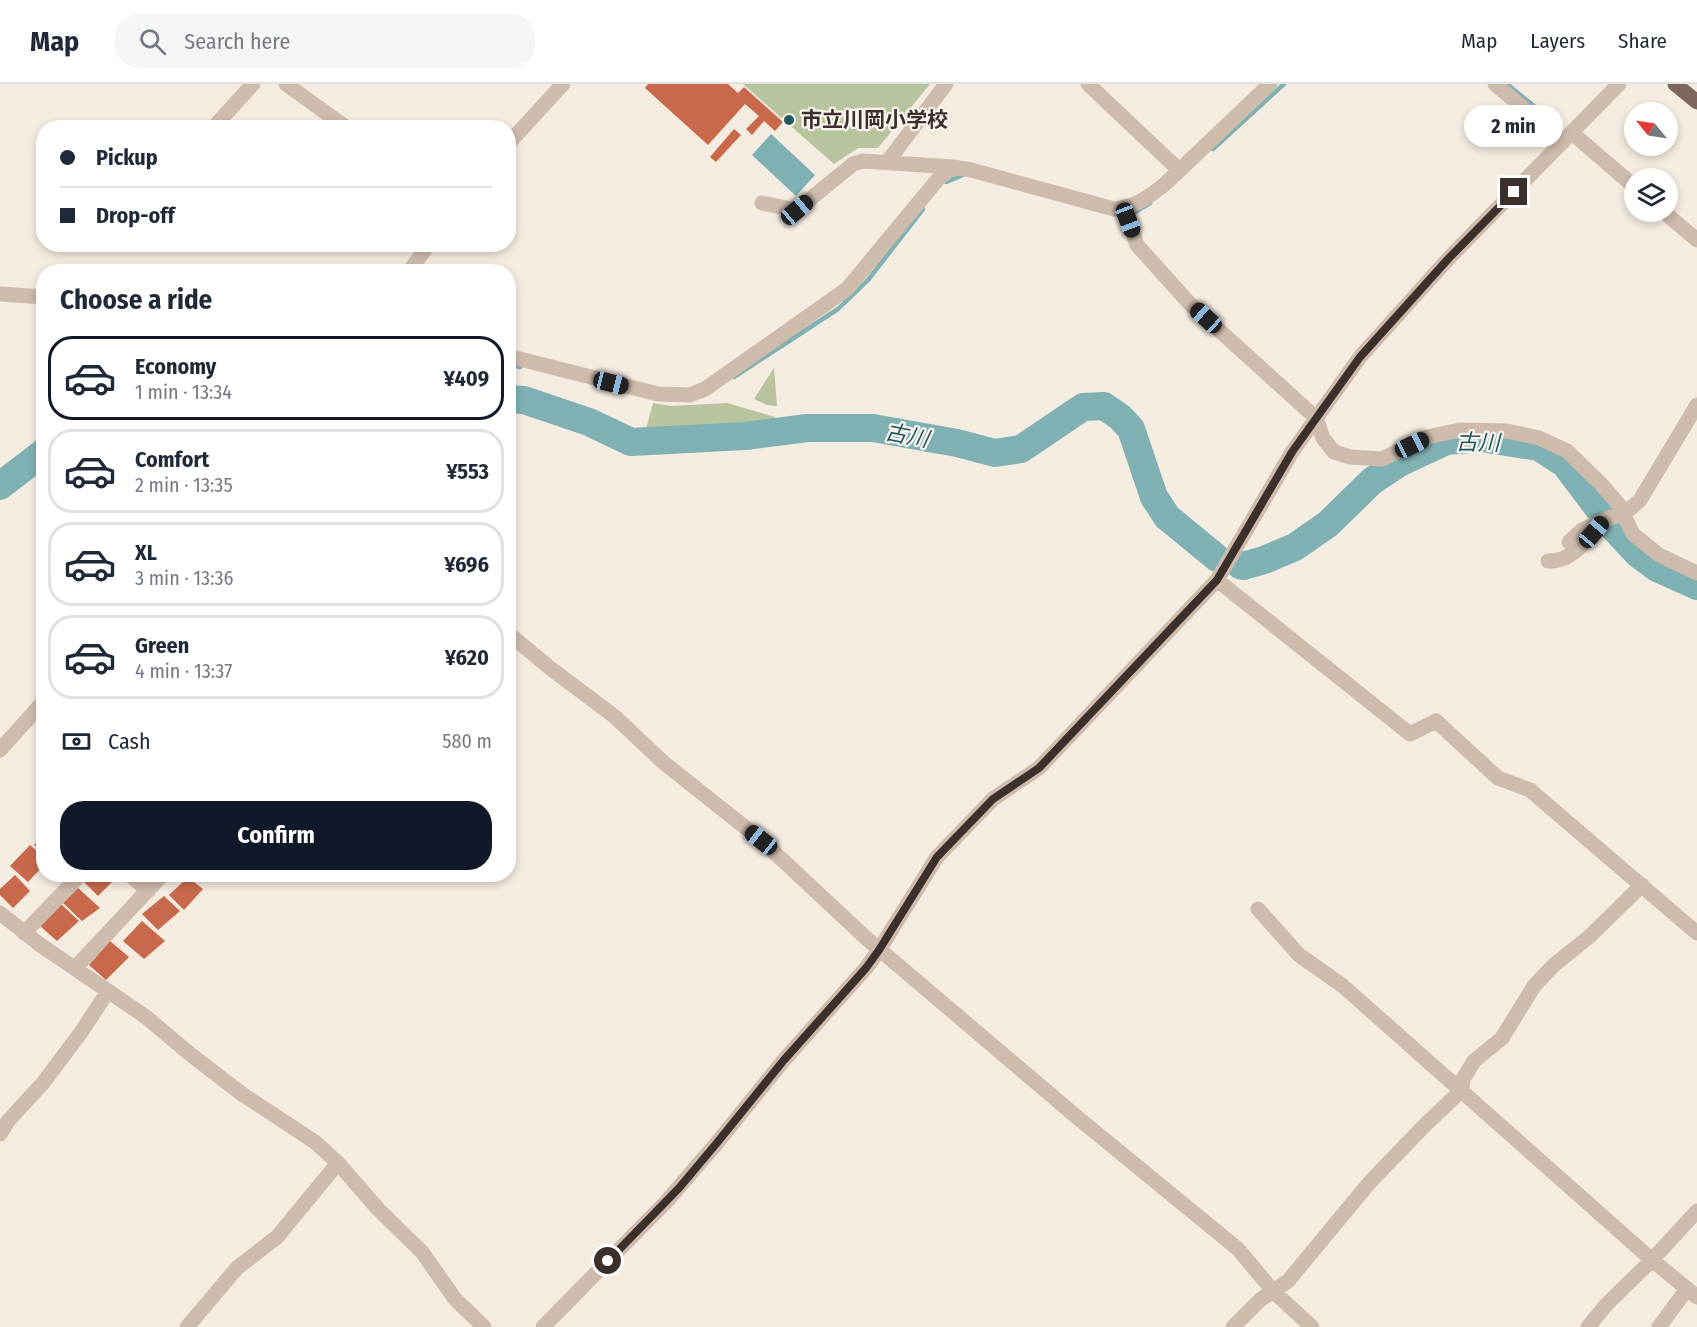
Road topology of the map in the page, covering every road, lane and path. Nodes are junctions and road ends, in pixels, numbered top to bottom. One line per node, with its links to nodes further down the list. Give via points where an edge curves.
1 (253, 84): 11 (street)
2 (286, 84): 12 (street)
3 (563, 84): 13 (street)
4 (946, 84): 15 (street)
5 (1088, 84): 17 (street)
6 (1270, 84): 17 (street)
7 (1495, 84): 14 (street)
8 (1618, 84): 14 (street)
9 (1675, 84): 10 (main road)
10 (1697, 102)
11 (220, 120)
12 (336, 120)
13 (516, 135)
14 (1567, 137): 18 (street); 27 (street, via 1449,258 1360,357)
15 (888, 161): 16 (street); 19 (street, via 863,160 853,164 797,210)
16 (953, 167): 20 (street, via 1114,209); 25 (street, via 939,178 847,289 705,389 690,395 658,394)
17 (1179, 170): 20 (street, via 1148,197)
18 (1624, 179)
19 (762, 203)
20 (1124, 208): 27 (street, via 1137,245 1190,304)
21 (1676, 222): 22 (street)
22 (1697, 240)
23 (0, 294): 24 (street)
24 (36, 296)
25 (516, 358)
26 (1697, 405): 28 (street, via 1640,501)
27 (1316, 418): 28 (street, via 1323,438 1334,452 1350,457 1382,459 1427,437 1460,430 1507,431 1539,438 1567,451 1601,484 1619,505); 32 (street)
28 (1612, 518): 29 (street, via 1582,530); 30 (street, via 1571,555); 31 (street, via 1659,555)
29 (1569, 542)
30 (1548, 561)
31 (1697, 573)
32 (1217, 580): 39 (street, via 1410,734 1436,721 1498,778 1530,790); 45 (street, via 1039,768 993,799 937,857)
33 (516, 640): 45 (street, via 761,840)
34 (36, 709): 35 (street)
35 (0, 750)
36 (73, 882): 43 (street)
37 (138, 882): 40 (street)
38 (156, 882): 40 (street)
39 (1642, 885): 44 (street); 48 (street, via 1534,986 1502,1038 1474,1061 1462,1079)
40 (148, 891): 46 (street)
41 (1258, 909): 48 (street, via 1299,955 1343,986)
42 (0, 914): 43 (street)
43 (24, 933): 46 (street)
44 (1697, 933)
45 (879, 950): 53 (street, via 1238,1250); 57 (street, via 666,1202)
46 (75, 968): 47 (street)
47 (108, 991): 49 (street, via 43,1083); 50 (street, via 242,1094 315,1142)
48 (1462, 1090): 52 (street); 53 (street, via 1370,1182 1288,1281)
49 (0, 1134)
50 (338, 1163): 55 (street, via 277,1237 237,1268); 56 (street, via 422,1252 455,1299)
51 (1697, 1210): 52 (street)
52 (1652, 1260): 54 (street); 60 (street)
53 (1274, 1292): 58 (street, via 1260,1300); 59 (street)
54 (1692, 1293): 61 (street)
55 (187, 1327)
56 (484, 1327)
57 (543, 1327)
58 (1233, 1327)
59 (1312, 1327)
60 (1588, 1327)
61 (1659, 1327)

